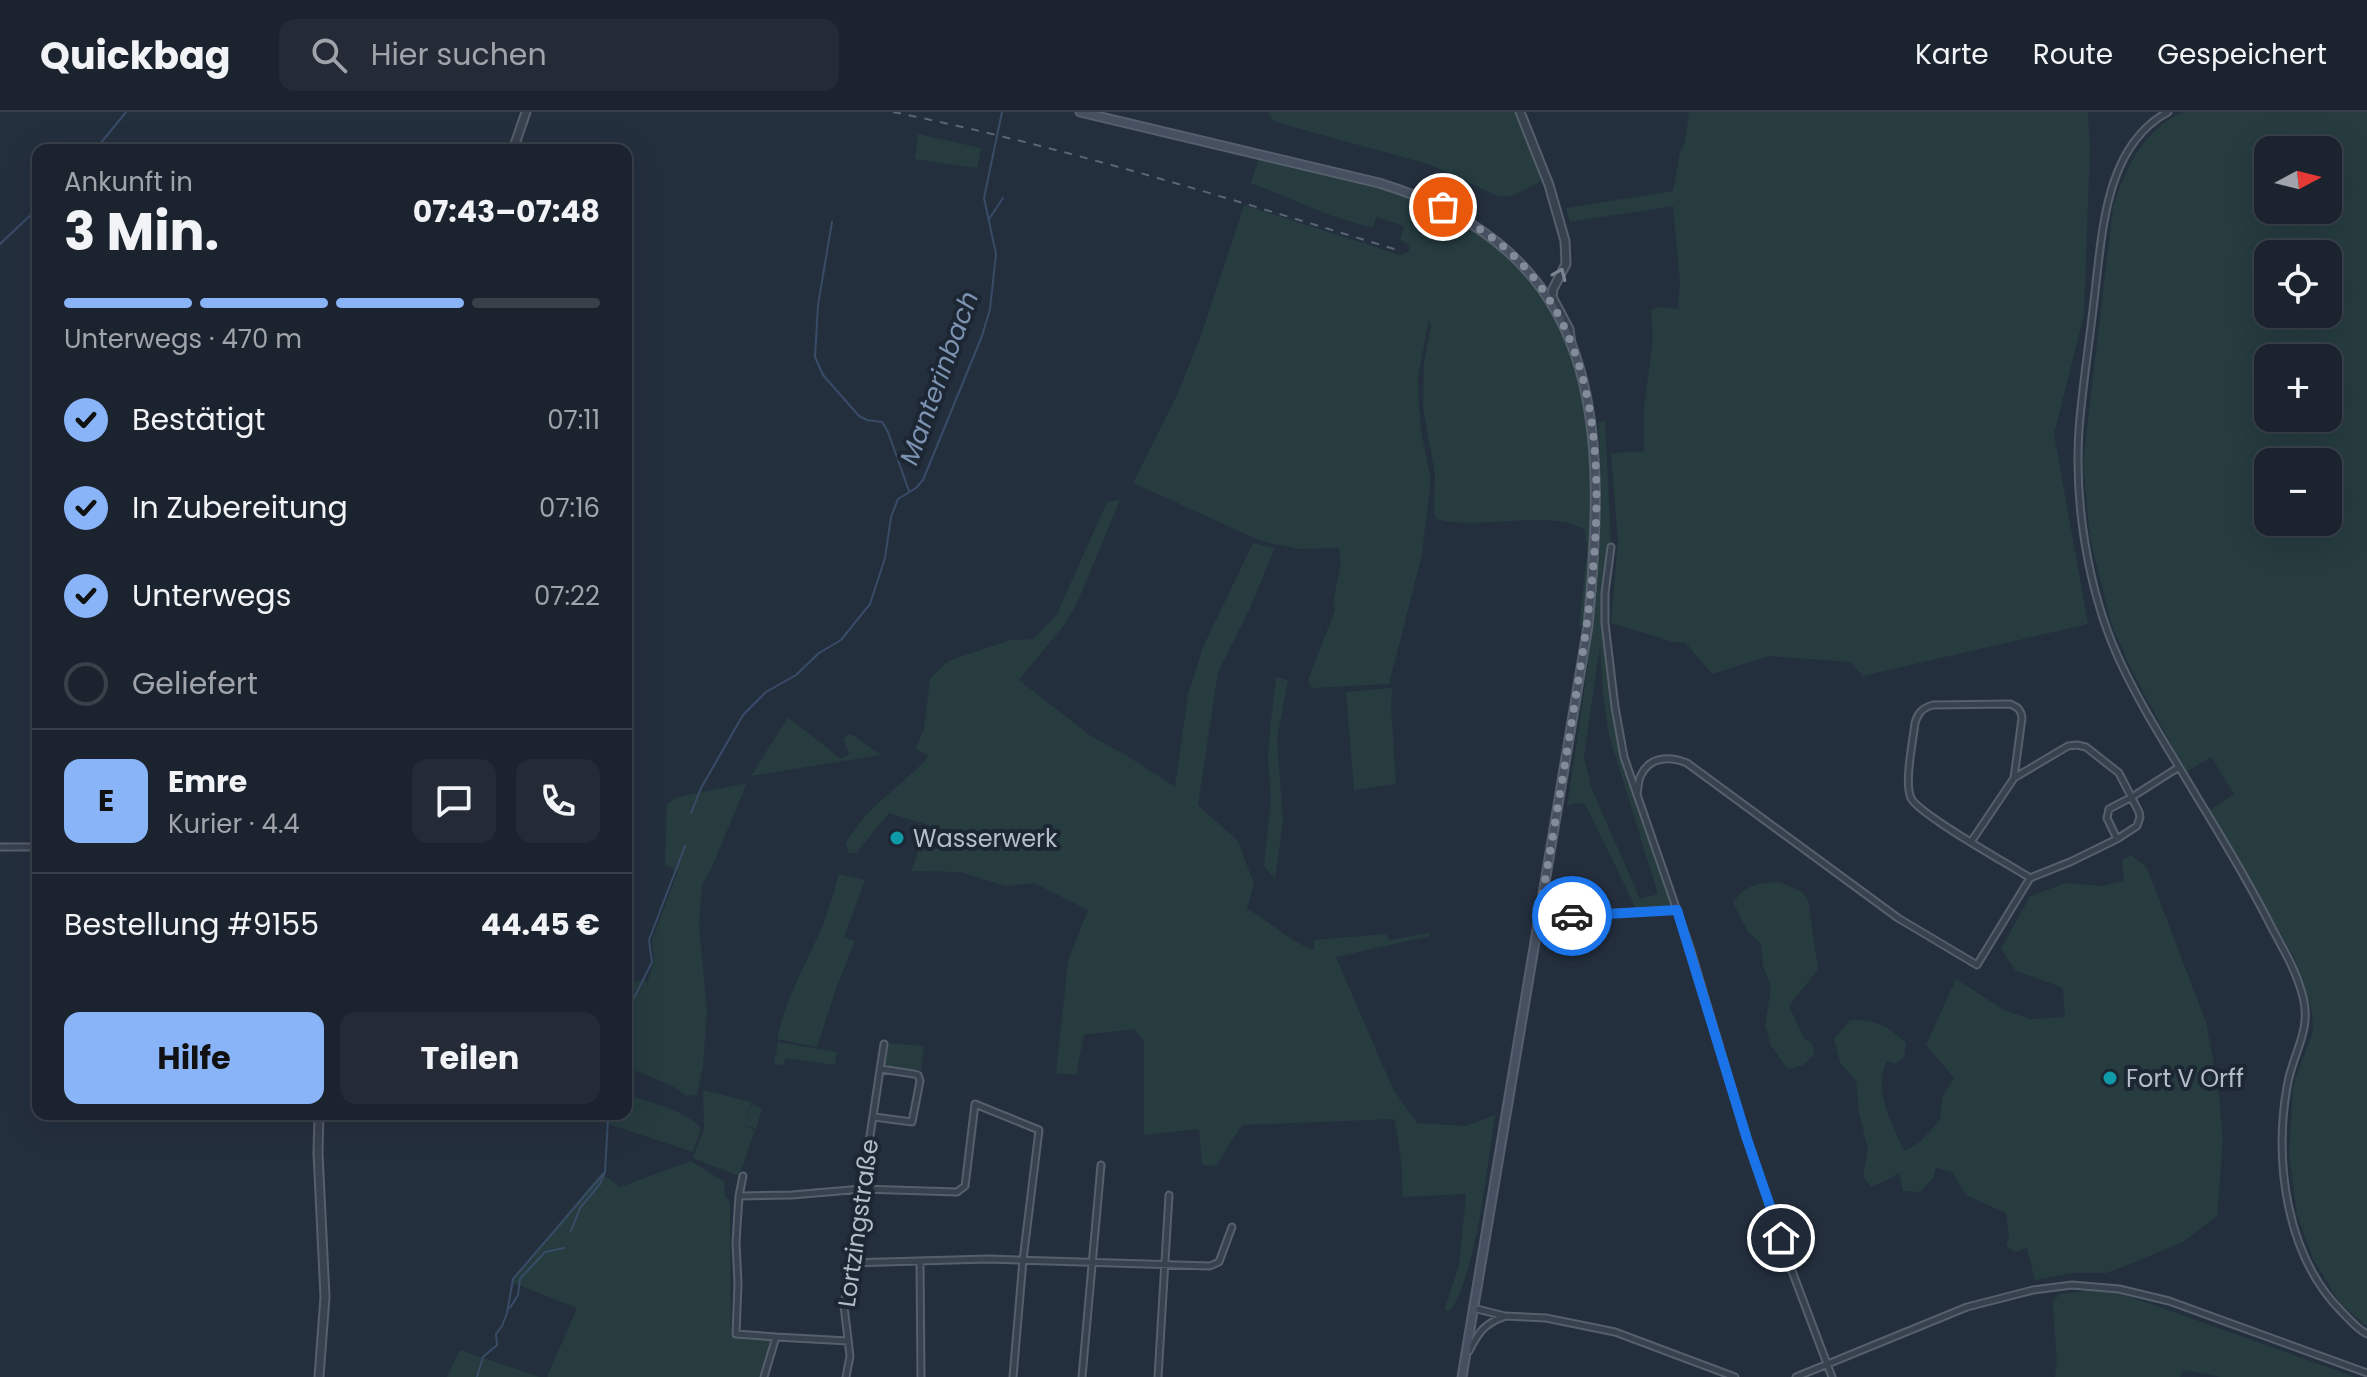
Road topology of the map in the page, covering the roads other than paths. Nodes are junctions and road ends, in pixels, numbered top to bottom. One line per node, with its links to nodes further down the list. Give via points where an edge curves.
1 (526, 112): 5 (street)
2 (1080, 112): 6 (main road, via 1379,183 1443,207 1515,257 1546,295)
3 (1520, 112): 6 (street, one-way to 3, via 1552,297 1566,264 1565,241)
4 (2168, 112): 8 (street, via 2138,139 2112,185 2099,258 2078,468 2100,608 2119,658)
5 (515, 144)
6 (1572, 346): 18 (main road, via 1586,391 1593,442 1594,565)
7 (1611, 547): 10 (street, via 1606,638 1624,757)
8 (2179, 767): 11 (street); 37 (street, via 2250,884 2299,980 2307,1021 2286,1089 2285,1194 2315,1275 2332,1303)
9 (2014, 778): 11 (street, via 2068,746 2082,745 2119,773); 13 (street); 13 (street, via 2022,718 2016,706 1933,705 1918,715 1910,798)
10 (1637, 797): 16 (street, via 1641,775 1650,764 1662,758 1687,763 1888,911 1977,965); 17 (street)
11 (2132, 797): 12 (street, via 2139,823); 12 (street, via 2107,813)
12 (2117, 839): 16 (street)
13 (1971, 842): 16 (street)
14 (0, 847): 15 (street)
15 (32, 847)
16 (2030, 878)
17 (1677, 910): 18 (street); 41 (street, via 1747,1139)
18 (1539, 917): 34 (main road)
19 (884, 1044): 20 (street, Lortzingstraße)
20 (881, 1069): 21 (street, Lortzingstraße); 21 (street, Lortzingstraße, via 918,1075 920,1081 912,1122)
21 (874, 1117): 25 (street, Lortzingstraße)
22 (319, 1120): 43 (street, via 325,1297)
23 (1101, 1165): 31 (street)
24 (743, 1176): 27 (street)
25 (862, 1189): 27 (street); 29 (street, via 957,1192 965,1186 975,1104 1039,1130); 32 (street, Lortzingstraße)
26 (1169, 1195): 33 (street)
27 (739, 1196): 38 (street, via 736,1334)
28 (1232, 1227): 33 (street, via 1219,1262)
29 (1023, 1260): 30 (street); 31 (street); 47 (street)
30 (920, 1262): 32 (street); 46 (street)
31 (1094, 1262): 33 (street); 48 (street)
32 (849, 1263): 39 (street, Lortzingstraße, via 844,1306)
33 (1166, 1266): 49 (street)
34 (1476, 1316): 35 (street); 36 (street); 40 (main road)
35 (1505, 1316): 36 (street); 51 (street, via 1615,1332)
36 (1490, 1322): 40 (street)
37 (2367, 1334)
38 (776, 1337): 39 (street); 44 (street)
39 (848, 1341): 45 (street, Lortzingstraße)
40 (1465, 1359): 50 (main road)
41 (1828, 1365): 42 (street, via 1979,1303 2072,1285 2169,1301); 52 (street); 53 (street)
42 (2367, 1373)
43 (319, 1377)
44 (764, 1377)
45 (846, 1377)
46 (921, 1377)
47 (1013, 1377)
48 (1082, 1377)
49 (1158, 1377)
50 (1462, 1377)
51 (1735, 1377)
52 (1796, 1377)
53 (1832, 1377)

